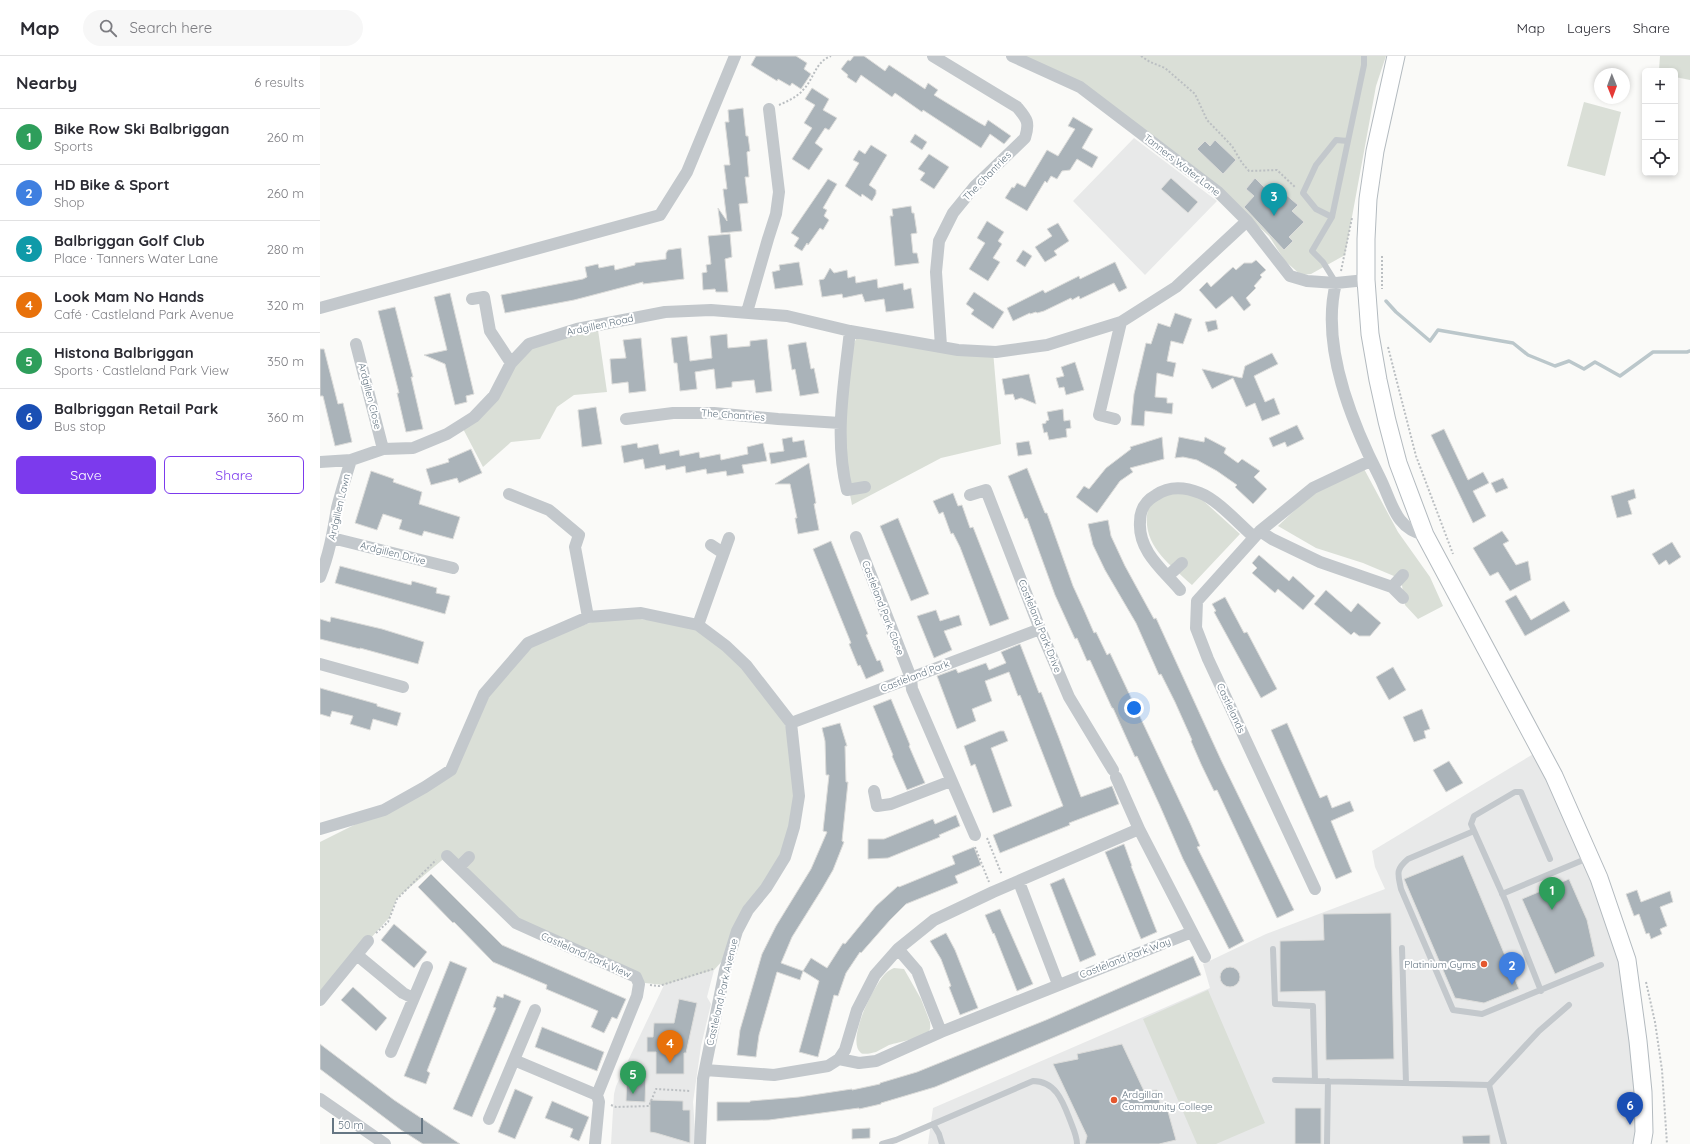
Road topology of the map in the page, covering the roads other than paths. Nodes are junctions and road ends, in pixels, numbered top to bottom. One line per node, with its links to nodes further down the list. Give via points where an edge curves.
1 (735, 56): 13 (street, via 687,172 660,215)
2 (933, 56): 18 (street, The Chantries, via 1017,107 1027,119 1028,128 1025,138 975,186 953,212 939,241 936,272)
3 (1012, 56): 9 (street, Tanners Water Lane, via 1080,87 1218,192)
4 (1364, 56): 7 (lane)
5 (1396, 56): 10 (main road, via 1382,112 1369,192)
6 (769, 109): 14 (street, via 778,178 776,214)
7 (1348, 141): 8 (lane); 8 (lane, via 1336,140 1316,165 1303,193 1316,209)
8 (1332, 217): 11 (lane, via 1312,251 1323,262)
9 (1247, 221): 11 (street, Tanners Water Lane, via 1290,276 1307,281); 15 (street, via 1176,287)
10 (1366, 280): 11 (street, Tanners Water Lane); 31 (main road, via 1370,334 1387,422 1398,463)
11 (1336, 283): 25 (street, via 1331,318 1338,369 1354,423)
12 (472, 299): 19 (street, via 484,298 490,332)
13 (320, 308)
14 (747, 312): 16 (street, via 787,316); 19 (street, Ardgillen Road, via 665,312 577,329 529,344)
15 (1121, 322): 18 (street, via 1047,345 996,352 958,350); 20 (street, via 1099,415)
16 (850, 331): 18 (street); 22 (street)
17 (356, 344): 23 (street, Ardgillen Close)
18 (940, 346)
19 (511, 363): 23 (street, Ardgillen Road, via 494,396 474,417 447,434 413,448)
20 (1115, 418)
21 (626, 419): 22 (street, The Chantries, via 673,413 714,413)
22 (840, 422): 27 (street, via 842,468 846,490)
23 (383, 449): 24 (street, Ardgillen Road)
24 (351, 460): 26 (street, Ardgillen Road); 33 (street, Ardgillen Lawn)
25 (1370, 461): 30 (street, Castlelands, via 1313,488); 31 (street, via 1399,520 1414,533)
26 (320, 462)
27 (865, 487)
28 (509, 494): 45 (street, via 549,510 579,535 575,547)
29 (970, 495): 47 (street, Castleland Park Drive, via 986,490)
30 (1257, 534): 40 (street, via 1201,493 1185,488 1172,488 1158,493 1147,500 1140,513 1139,530 1146,550); 42 (street, via 1320,562); 64 (street, Castlelands, via 1197,601 1196,628 1208,660)
31 (1425, 535): 60 (main road, via 1554,776)
32 (856, 537): 49 (street, Castleland Park Close)
33 (332, 538): 38 (street, Ardgillen Drive); 41 (street, Ardgillen Lawn)
34 (729, 538): 36 (street)
35 (711, 545): 36 (street)
36 (723, 553): 46 (street)
37 (1182, 563): 40 (street)
38 (452, 568)
39 (1403, 575): 42 (street)
40 (1168, 576): 43 (street)
41 (320, 577)
42 (1392, 587): 44 (street)
43 (1180, 590)
44 (1403, 598)
45 (588, 617): 46 (street, via 641,613); 55 (street, via 528,643 484,694 450,770 384,810)
46 (698, 625): 51 (street, via 746,665)
47 (1040, 629): 49 (street, Castleland Park); 54 (street, Castleland Park Drive, via 1069,697 1114,774)
48 (320, 664): 50 (street)
49 (911, 678): 51 (street, Castleland Park); 52 (street, Castleland Park Close, via 912,689)
50 (403, 687)
51 (791, 724): 85 (street, Castleland Park Avenue, via 799,796 794,827 785,857 766,888 748,910 737,931 725,970)
52 (951, 781): 53 (street, via 891,804 877,806); 56 (street, Castleland Park Close)
53 (874, 792)
54 (1139, 829): 63 (street); 66 (street)
55 (320, 830)
56 (974, 831)
57 (1474, 831): 61 (lane, via 1471,824 1474,816 1515,792 1521,792); 65 (lane); 76 (lane, via 1408,859 1400,866 1398,876 1401,889 1453,1010 1482,1014)
58 (447, 856): 62 (street, Castleland Park View)
59 (469, 857): 62 (street)
60 (1590, 857): 65 (lane); 103 (main road, via 1627,960 1643,1092)
61 (1550, 859)
62 (459, 867): 92 (street, Castleland Park View, via 516,923 636,977 639,984 637,996)
63 (1019, 882): 69 (street, via 934,920); 75 (street)
64 (1315, 889)
65 (1502, 894): 76 (lane)
66 (1192, 932): 72 (street); 75 (street, Castleland Park Way)
67 (368, 941): 71 (street)
68 (1402, 948): 89 (lane)
69 (898, 949): 81 (street, via 917,971); 83 (street, via 875,975 857,1010 845,1050)
70 (1273, 949): 87 (lane, via 1275,1004 1313,1006)
71 (357, 955): 77 (street, via 402,993); 78 (street)
72 (1204, 957)
73 (1602, 965): 76 (lane)
74 (427, 967): 77 (street)
75 (1058, 984): 81 (street, Castleland Park Way)
76 (1541, 991)
77 (413, 998): 82 (street)
78 (320, 1000)
79 (1569, 1005): 90 (lane, via 1539,1031)
80 (535, 1010): 84 (street)
81 (941, 1032): 83 (street, Castleland Park Way, via 876,1061 859,1063)
82 (391, 1052)
83 (839, 1059): 85 (street, via 828,1066 774,1075)
84 (514, 1060): 92 (street); 93 (street)
85 (705, 1070): 97 (street)
86 (1275, 1080): 87 (lane)
87 (1315, 1081): 88 (lane)
88 (1328, 1082): 89 (lane); 101 (lane)
89 (1406, 1083): 90 (lane)
90 (1489, 1084): 102 (lane)
91 (320, 1099): 95 (street)
92 (598, 1099): 96 (street, Castleland Park View)
93 (489, 1119)
94 (933, 1124): 98 (lane); 99 (lane); 100 (lane, via 1033,1081 1041,1081 1061,1096)
95 (384, 1144)
96 (595, 1144)
97 (700, 1144)
98 (882, 1144)
99 (942, 1144)
100 (1077, 1144)
101 (1327, 1144)
102 (1504, 1144)
103 (1642, 1144)

